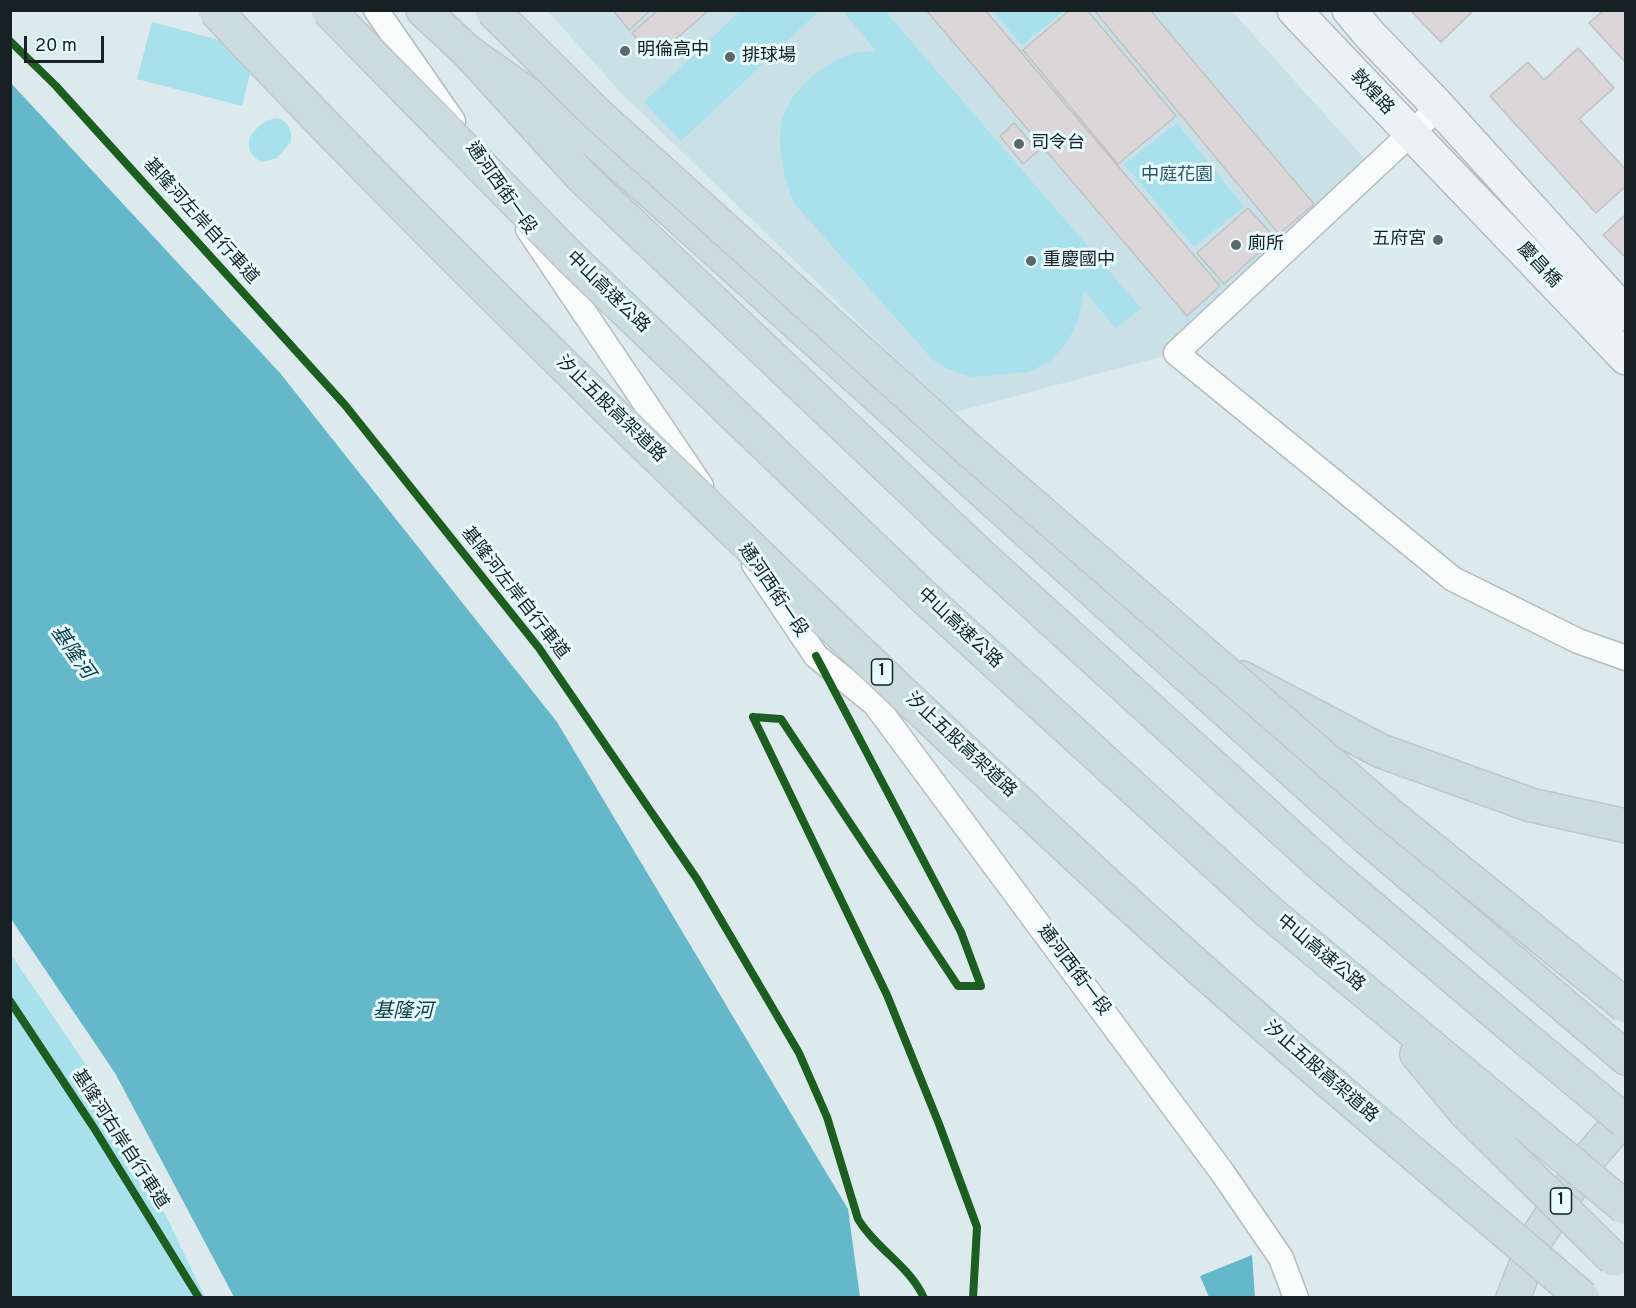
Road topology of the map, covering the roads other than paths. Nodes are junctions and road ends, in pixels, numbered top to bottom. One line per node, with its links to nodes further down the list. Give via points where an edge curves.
1 (215, 10): 26 (highway, 汐止五股高架道路 / 1, bridge, via 474,277 832,626 1123,898)
2 (328, 10): 19 (highway, 中山高速公路 / 1, bridge, via 571,258 924,597 1268,910 1362,988)
3 (376, 10): 24 (street, 通河西街一段, via 816,657 875,704 1222,1172 1281,1258)
4 (423, 10): 8 (highway)
5 (492, 10): 17 (highway, bridge, via 596,114 967,448 1390,815)
6 (1294, 10): 10 (street, 敦煌路)
7 (1349, 10): 9 (street)
8 (468, 52): 14 (highway, via 597,143); 21 (highway, bridge, via 582,177 978,554 1326,869)
9 (1438, 107): 10 (street); 12 (street, 慶昌橋)
10 (1410, 134): 11 (street, 敦煌路); 15 (street, via 1176,353 1453,579 1578,641)
11 (1451, 173): 13 (street, 慶昌橋)
12 (1626, 314)
13 (1626, 358)
14 (1086, 584): 16 (highway, via 1208,661 1381,752 1531,805); 18 (highway, via 1366,837)
15 (1626, 658)
16 (1626, 826)
17 (1626, 1006)
18 (1626, 1058)
19 (1477, 1103): 22 (highway, 中山高速公路 / 1, bridge); 23 (highway, bridge)
20 (1626, 1115): 25 (highway, 1, via 1591,1156 1536,1239)
21 (1626, 1122)
22 (1626, 1208)
23 (1620, 1266)
24 (1296, 1298)
25 (1513, 1298)
26 (1583, 1298)

